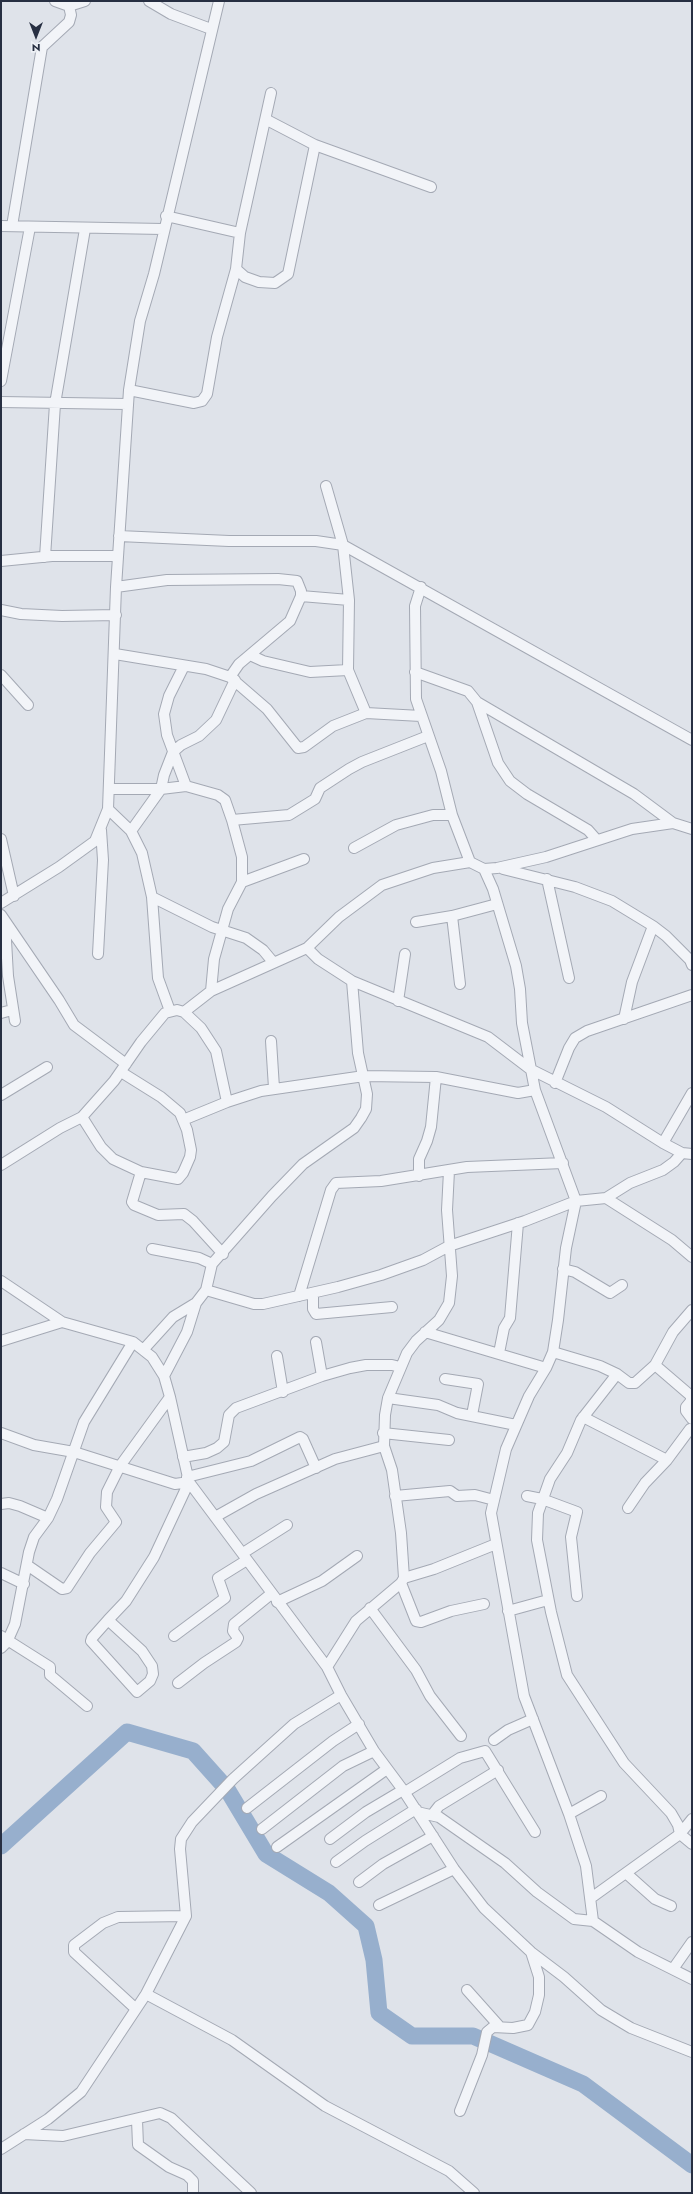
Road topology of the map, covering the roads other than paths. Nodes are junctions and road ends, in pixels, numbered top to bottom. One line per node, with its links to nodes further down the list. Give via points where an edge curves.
1 (55, 1): 5 (street)
2 (86, 1): 5 (street)
3 (149, 1): 6 (street, via 171,14)
4 (218, 1): 6 (street)
5 (69, 6): 13 (street, via 69,22 42,47)
6 (211, 29): 11 (street)
7 (271, 94): 8 (street)
8 (266, 120): 9 (street); 17 (street)
9 (315, 145): 10 (street); 18 (street, via 288,274 275,283 259,282 245,277)
10 (431, 188)
11 (166, 216): 16 (street); 17 (street)
12 (1, 226): 13 (street)
13 (12, 226): 14 (street)
14 (30, 227): 15 (street); 19 (street)
15 (85, 229): 16 (street); 22 (street)
16 (163, 229): 20 (street, via 154,274 140,321)
17 (240, 234): 18 (street)
18 (236, 269): 20 (street, via 217,337 207,394 202,400 194,403)
19 (1, 380)
20 (129, 390): 23 (street)
21 (1, 402): 22 (street)
22 (55, 404): 23 (street); 28 (street)
23 (127, 404): 25 (street)
24 (326, 486): 26 (street)
25 (119, 536): 26 (street, via 237,542 316,541); 27 (street)
26 (343, 545): 31 (street); 33 (street)
27 (118, 556): 28 (street); 30 (street)
28 (45, 557): 29 (street)
29 (1, 561)
30 (116, 587): 32 (street, via 167,580 287,579 297,582); 35 (street)
31 (421, 587): 40 (street, via 415,606); 48 (street)
32 (301, 596): 33 (street); 37 (street, via 287,625)
33 (350, 600): 39 (street)
34 (1, 610): 35 (street, via 21,614 62,616)
35 (116, 615): 36 (street)
36 (115, 654): 38 (street); 51 (street)
37 (250, 655): 39 (street, via 310,672); 42 (street, via 239,664)
38 (184, 666): 42 (street, via 206,669); 49 (street, via 169,696 164,714 167,736)
39 (348, 670): 45 (street)
40 (415, 672): 43 (street, via 468,691); 46 (street, via 416,699)
41 (1, 675): 44 (street)
42 (232, 679): 45 (street, via 271,713 298,748 304,747 333,726); 49 (street, via 216,720 200,736)
43 (477, 702): 56 (street, via 634,794); 61 (street, via 498,763 510,780 527,794 588,830)
44 (28, 705)
45 (366, 713): 46 (street)
46 (421, 716): 47 (street)
47 (428, 736): 54 (street, via 441,771); 55 (street, via 349,768 320,788 315,799 289,815)
48 (692, 740)
49 (173, 752): 50 (street); 52 (street)
50 (186, 786): 52 (street); 55 (street, via 218,795 225,800)
51 (109, 789): 52 (street); 53 (street)
52 (161, 789): 59 (street)
53 (108, 809): 57 (street); 59 (street)
54 (452, 815): 62 (street, via 433,815 396,825); 64 (street)
55 (232, 820): 68 (street, via 242,857)
56 (673, 823): 58 (street); 61 (street, via 632,829)
57 (101, 828): 69 (street, via 94,841 78,855); 79 (street, via 103,860)
58 (692, 829)
59 (131, 831): 70 (street, via 142,853)
60 (1, 840): 69 (street)
61 (596, 840): 65 (street, via 546,857)
62 (354, 848)
63 (304, 859): 68 (street)
64 (470, 862): 66 (street); 78 (street, via 433,868 382,885 339,917)
65 (497, 868): 66 (street); 67 (street)
66 (484, 869): 72 (street)
67 (547, 879): 76 (street, via 575,886 606,899); 83 (street)
68 (242, 882): 77 (street, via 228,909)
69 (14, 896): 71 (street)
70 (152, 897): 77 (street); 91 (street, via 158,978)
71 (1, 903)
72 (497, 904): 73 (street); 99 (street, via 511,948 520,989 522,1024)
73 (452, 916): 75 (street); 85 (street)
74 (3, 918): 86 (street); 98 (street, via 74,1025)
75 (416, 922)
76 (653, 926): 81 (street); 94 (street, via 632,982)
77 (223, 930): 82 (street, via 238,934 256,944); 87 (street, via 214,959)
78 (307, 948): 82 (street); 84 (street, via 318,959)
79 (98, 954)
80 (405, 954): 89 (street)
81 (691, 961)
82 (273, 962): 87 (street)
83 (569, 978)
84 (352, 981): 89 (street); 100 (street, via 358,1053)
85 (460, 984)
86 (6, 989): 90 (street)
87 (210, 991): 92 (street)
88 (692, 995): 94 (street)
89 (398, 1001): 99 (street, via 488,1037)
90 (12, 1010): 93 (street); 95 (street)
91 (170, 1011): 92 (street); 98 (street, via 162,1016)
92 (184, 1012): 107 (street, via 201,1028 216,1051)
93 (1, 1013)
94 (624, 1019): 102 (street, via 575,1038)
95 (15, 1021)
96 (271, 1041): 103 (street)
97 (47, 1067): 106 (street)
98 (124, 1068): 108 (street); 109 (street, via 174,1107)
99 (530, 1069): 102 (street); 104 (street)
100 (364, 1076): 101 (street); 103 (street); 123 (street, via 366,1109 354,1128 303,1164)
101 (436, 1077): 104 (street, via 518,1093); 117 (street, via 431,1127 428,1141 419,1159)
102 (555, 1083): 110 (street, via 606,1107)
103 (274, 1088): 107 (street)
104 (535, 1090): 113 (street, via 553,1143)
105 (692, 1093): 110 (street)
106 (1, 1095)
107 (227, 1102): 109 (street)
108 (82, 1117): 114 (street); 116 (street, via 107,1154)
109 (183, 1120): 116 (street, via 191,1150 183,1173 178,1179)
110 (663, 1143): 111 (street)
111 (682, 1153): 112 (street); 118 (street, via 664,1170 630,1183)
112 (692, 1154)
113 (563, 1163): 115 (street, via 467,1167); 119 (street)
114 (1, 1165)
115 (449, 1171): 117 (street); 121 (street)
116 (141, 1172): 123 (street, via 132,1202 134,1205 158,1215 184,1214)
117 (419, 1176): 131 (street, via 336,1183 331,1190)
118 (606, 1198): 119 (street); 124 (street, via 672,1240)
119 (576, 1201): 120 (street); 126 (street)
120 (518, 1223): 121 (street); 142 (street, via 510,1318 504,1328)
121 (449, 1246): 130 (street, via 423,1260 381,1275); 136 (street, via 452,1276 449,1303 439,1320)
122 (152, 1249): 125 (street, via 198,1258)
123 (223, 1254): 125 (street)
124 (692, 1257)
125 (212, 1264): 129 (street)
126 (563, 1269): 128 (street, via 575,1272 610,1294); 141 (street)
127 (1, 1281): 135 (street)
128 (622, 1285)
129 (206, 1290): 131 (street, via 254,1304); 132 (street)
130 (313, 1293): 131 (street); 133 (street, via 313,1309 316,1314)
131 (299, 1296)
132 (196, 1303): 140 (street, via 173,1317); 148 (street, via 187,1332)
133 (392, 1307)
134 (692, 1310): 144 (street, via 673,1332)
135 (62, 1322): 137 (street); 138 (street)
136 (425, 1332): 142 (street); 145 (street)
137 (1, 1341)
138 (133, 1342): 140 (street); 162 (street, via 84,1422)
139 (316, 1342): 149 (street)
140 (144, 1349): 148 (street)
141 (553, 1352): 146 (street); 147 (street, via 600,1366)
142 (499, 1353): 146 (street)
143 (277, 1356): 151 (street)
144 (655, 1365): 147 (street, via 636,1383 629,1383); 156 (street, via 691,1396 686,1411)
145 (400, 1367): 149 (street, via 366,1365); 153 (street)
146 (546, 1368): 157 (street, via 529,1396)
147 (617, 1374): 155 (street)
148 (164, 1376): 152 (street)
149 (322, 1376): 151 (street)
150 (445, 1379): 154 (street, via 478,1384)
151 (283, 1392): 163 (street, via 232,1411 224,1442 206,1453)
152 (170, 1397): 163 (street); 165 (street)
153 (388, 1398): 154 (street, via 438,1405); 159 (street)
154 (472, 1416): 157 (street)
155 (583, 1418): 164 (street); 170 (street)
156 (691, 1424): 164 (street)
157 (516, 1425): 171 (street, via 506,1449)
158 (1, 1433): 162 (street, via 34,1445)
159 (383, 1433): 160 (street); 161 (street)
160 (449, 1440)
161 (384, 1446): 166 (street, via 334,1459); 168 (street, via 392,1470)
162 (74, 1452): 165 (street); 175 (street)
163 (183, 1457): 167 (street)
164 (666, 1460): 173 (street, via 645,1483)
165 (120, 1466): 167 (street, via 175,1484); 180 (street, via 107,1492 106,1507 114,1518 114,1525 90,1553 67,1588 62,1589)
166 (316, 1468): 167 (street, via 304,1439 300,1437 251,1461); 174 (street, via 256,1494)
167 (188, 1479): 174 (street); 190 (street, via 154,1557 126,1601)
168 (395, 1496): 171 (street, via 450,1491 457,1496 475,1495); 182 (street, via 401,1533)
169 (527, 1496): 170 (street)
170 (542, 1499): 184 (street, via 577,1512 570,1537); 186 (street, via 538,1513 537,1540)
171 (494, 1500): 177 (street, via 491,1513)
172 (1, 1504): 175 (street, via 20,1506)
173 (628, 1508)
174 (215, 1517): 178 (street)
175 (48, 1518): 180 (street, via 34,1537)
176 (287, 1524): 178 (street)
177 (496, 1544): 182 (street); 189 (street)
178 (245, 1556): 185 (street); 191 (street, via 218,1578 225,1598)
179 (357, 1556): 185 (street, via 322,1581)
180 (27, 1565): 183 (street)
181 (1, 1574): 183 (street)
182 (403, 1580): 187 (street, via 416,1621 421,1622 451,1611); 188 (street)
183 (24, 1584): 192 (street, via 19,1607)
184 (577, 1596)
185 (274, 1598): 193 (street); 194 (street, via 234,1624 233,1631 238,1638 236,1642 204,1662)
186 (548, 1600): 189 (street); 213 (street, via 567,1675 624,1763 671,1813)
187 (484, 1604)
188 (370, 1608): 193 (street, via 356,1621); 199 (street, via 416,1670 430,1696)
189 (508, 1611): 197 (street, via 524,1696)
190 (108, 1620): 190 (street, via 142,1651 152,1666 153,1674 150,1681 137,1692 92,1643 92,1638)
191 (174, 1636)
192 (3, 1642): 196 (street, via 50,1667 50,1675)
193 (327, 1667): 195 (street)
194 (178, 1683)
195 (341, 1695): 198 (street); 225 (street, via 294,1724 233,1779 192,1822 181,1839 180,1849 181,1875 187,1904)
196 (87, 1706)
197 (533, 1719): 200 (street, via 508,1730); 208 (street)
198 (359, 1724): 201 (street); 206 (street, via 332,1741)
199 (461, 1736)
200 (494, 1740)
201 (374, 1751): 202 (street); 211 (street, via 343,1766)
202 (387, 1769): 204 (street); 217 (street)
203 (498, 1770): 204 (street, via 487,1752 482,1751 460,1758); 209 (street, via 439,1806); 212 (street)
204 (404, 1791): 207 (street); 215 (street, via 366,1812)
205 (601, 1796): 208 (street)
206 (246, 1808)
207 (416, 1811): 209 (street); 214 (street); 218 (street, via 365,1841)
208 (569, 1814): 222 (street, via 586,1866)
209 (432, 1815): 226 (street, via 439,1816 505,1863 537,1892 574,1919)
210 (692, 1819): 213 (street)
211 (262, 1829)
212 (535, 1832)
213 (680, 1834): 216 (street); 220 (street)
214 (433, 1836): 219 (street); 221 (street, via 383,1864)
215 (330, 1839)
216 (692, 1844)
217 (277, 1847)
218 (336, 1862)
219 (454, 1869): 223 (street); 228 (street, via 484,1908)
220 (627, 1874): 222 (street); 224 (street, via 655,1899)
221 (359, 1882)
222 (591, 1898): 226 (street)
223 (379, 1905)
224 (671, 1906)
225 (186, 1916): 232 (street); 233 (street, via 118,1917 103,1923 74,1945 74,1952)
226 (593, 1921): 229 (street, via 638,1952)
227 (692, 1942): 229 (street)
228 (531, 1952): 234 (street, via 539,1978 535,2012 528,2025 514,2028); 235 (street, via 564,1977 600,2010 631,2028)
229 (673, 1969): 230 (street)
230 (692, 1979)
231 (466, 1990): 234 (street)
232 (146, 1994): 233 (street); 242 (street, via 232,2040 325,2106 449,2171)
233 (136, 2009): 238 (street, via 81,2092 48,2119)
234 (500, 2026): 236 (street, via 493,2027 487,2032 482,2055)
235 (692, 2052)
236 (460, 2111)
237 (137, 2120): 238 (street, via 63,2136); 240 (street, via 138,2145 169,2167 187,2175 193,2181); 241 (street, via 160,2113 170,2118)
238 (24, 2134): 239 (street)
239 (1, 2148)
240 (193, 2193)
241 (251, 2193)
242 (474, 2193)

